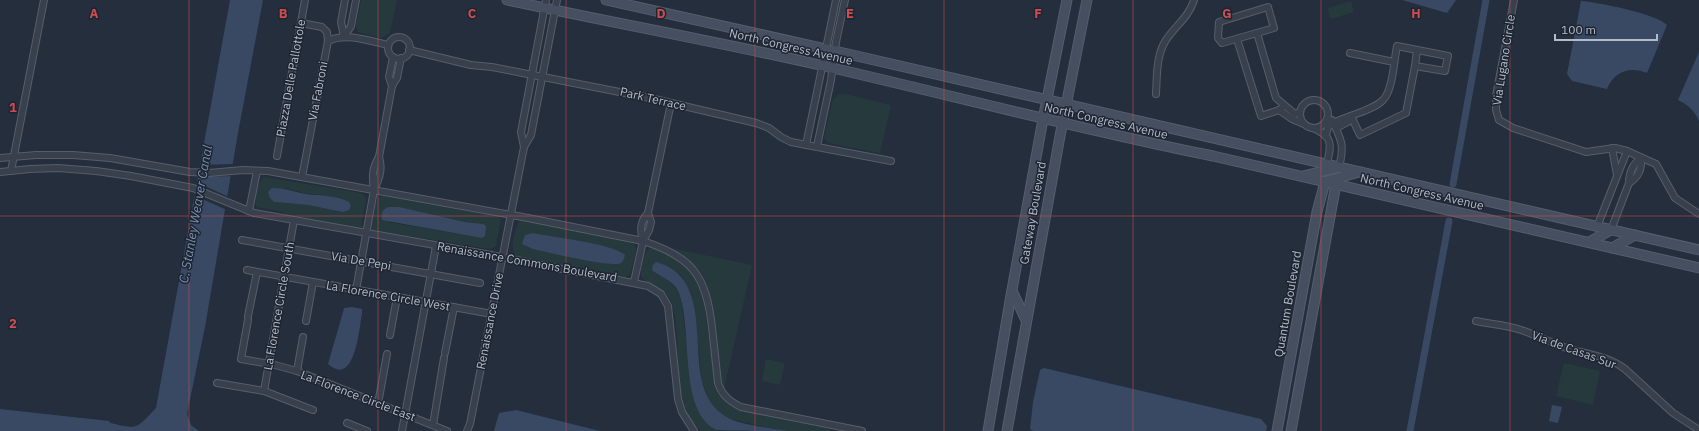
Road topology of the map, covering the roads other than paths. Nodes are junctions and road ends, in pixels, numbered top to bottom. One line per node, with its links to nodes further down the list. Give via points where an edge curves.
1 (44, 0): 56 (street)
2 (305, 0): 16 (street, Piazza Delle Pallottole)
3 (344, 0): 18 (street, via 341,22)
4 (356, 0): 18 (street, via 351,26)
5 (507, 0): 14 (main road, North Congress Avenue)
6 (557, 0): 15 (street, Renaissance Drive)
7 (606, 0): 22 (main road, North Congress Avenue)
8 (836, 0): 22 (street)
9 (845, 0): 25 (street)
10 (1067, 0): 37 (main road, Gateway Boulevard)
11 (1087, 0): 39 (main road, Gateway Boulevard)
12 (1194, 0): 36 (street, via 1186,17 1166,40 1162,49)
13 (1514, 0): 53 (street, Via Lugano Circle, via 1496,96 1499,120 1513,128 1586,152)
14 (545, 4): 15 (main road, North Congress Avenue); 33 (street, Renaissance Drive)
15 (555, 10): 30 (main road, North Congress Avenue, via 710,40); 34 (street, Renaissance Drive)
16 (301, 23): 20 (street, via 322,27 327,32); 55 (street, Piazza Delle Pallottole)
17 (1257, 33): 19 (street); 19 (street, via 1274,28 1268,7 1219,22 1218,38 1222,43); 40 (street)
18 (344, 37): 20 (street); 21 (street)
19 (1237, 39): 40 (street, via 1261,116)
20 (328, 41): 70 (street, Via Fabroni)
21 (388, 45): 23 (street, via 394,38 400,37 406,40); 27 (street)
22 (826, 49): 25 (main road, North Congress Avenue); 30 (street)
23 (409, 50): 28 (street); 33 (street, Park Terrace, via 471,65)
24 (1417, 50): 29 (street, via 1397,46); 31 (street); 31 (street, via 1448,56 1445,71)
25 (835, 51): 32 (street); 37 (main road, North Congress Avenue)
26 (1350, 53): 29 (street)
27 (393, 57): 28 (street); 35 (street, via 389,77)
28 (401, 58): 35 (street, via 397,78)
29 (1394, 62): 43 (street, via 1386,96 1379,103)
30 (823, 66): 32 (main road, North Congress Avenue); 50 (street)
31 (1415, 66): 43 (street, via 1406,113 1360,135)
32 (833, 68): 44 (main road, North Congress Avenue); 51 (street)
33 (532, 75): 34 (street, Park Terrace); 52 (street, Renaissance Drive, via 521,132)
34 (542, 77): 38 (street, Park Terrace); 52 (street, Renaissance Drive, via 531,135)
35 (392, 86): 73 (street, via 379,157 382,165)
36 (1156, 94)
37 (1047, 100): 39 (main road, North Congress Avenue); 44 (main road, Gateway Boulevard)
38 (671, 103): 50 (street, Park Terrace, via 762,124 785,139); 83 (street, via 648,213 651,222)
39 (1066, 104): 45 (main road, Gateway Boulevard); 61 (main road, North Congress Avenue)
40 (1281, 108): 42 (street, via 1295,114); 46 (street, via 1292,119)
41 (1328, 111): 42 (street, via 1320,101 1311,100 1304,104); 47 (street); 48 (street, via 1324,123)
42 (1300, 112): 46 (street)
43 (1351, 116): 47 (street, via 1348,122)
44 (1043, 119): 45 (main road, North Congress Avenue); 100 (main road, Gateway Boulevard)
45 (1062, 123): 69 (main road, North Congress Avenue); 105 (main road, Gateway Boulevard)
46 (1305, 125): 48 (street)
47 (1334, 126): 49 (street, via 1328,127); 62 (street, via 1343,148)
48 (1313, 128): 49 (street)
49 (1326, 135): 61 (street, via 1331,147)
50 (806, 145): 51 (street, Park Terrace)
51 (817, 146): 59 (street, Park Terrace)
52 (524, 147): 76 (street, Renaissance Drive)
53 (1612, 148): 54 (street, Via Lugano Circle); 67 (street)
54 (1628, 151): 58 (street, Via Lugano Circle); 67 (street)
55 (277, 156)
56 (14, 157): 57 (street); 60 (street, via 73,155); 63 (street)
57 (0, 158)
58 (1641, 158): 75 (street, Via Lugano Circle, via 1656,164 1675,198); 79 (street, via 1642,165 1636,179 1629,183)
59 (891, 161)
60 (134, 162): 64 (street, via 190,172); 68 (street)
61 (1327, 164): 62 (main road, North Congress Avenue)
62 (1339, 167): 66 (main road, North Congress Avenue); 69 (main road)
63 (11, 171): 65 (street, Renaissance Commons Boulevard); 68 (street, Renaissance Commons Boulevard, via 71,169)
64 (257, 171): 70 (street); 74 (street)
65 (0, 172)
66 (1360, 172): 71 (main road); 78 (main road, North Congress Avenue)
67 (1617, 175): 78 (street, via 1618,178)
68 (131, 176): 74 (street, Renaissance Commons Boulevard, via 187,186)
69 (1302, 176): 71 (main road, North Congress Avenue)
70 (302, 177): 73 (street)
71 (1325, 182): 72 (main road, North Congress Avenue); 130 (main road, Quantum Boulevard, via 1317,212)
72 (1336, 184): 84 (main road, North Congress Avenue); 131 (main road, Quantum Boulevard)
73 (374, 190): 76 (street); 81 (street)
74 (250, 211): 77 (street, Renaissance Commons Boulevard)
75 (1699, 214)
76 (511, 215): 83 (street); 89 (street, Renaissance Drive)
77 (294, 220): 81 (street, Renaissance Commons Boulevard); 86 (street, La Florence Circle South)
78 (1597, 227): 79 (main road, North Congress Avenue)
79 (1611, 230): 80 (main road, North Congress Avenue); 84 (main road)
80 (1635, 235): 87 (main road); 88 (main road, North Congress Avenue)
81 (365, 236): 85 (street, Renaissance Commons Boulevard); 90 (street)
82 (242, 240): 86 (street, Via De Pepi)
83 (643, 241): 97 (street); 120 (street, via 676,256 692,268 701,281 709,303 718,383 727,398 741,407)
84 (1589, 242): 87 (main road, North Congress Avenue)
85 (436, 246): 89 (street, Renaissance Commons Boulevard); 94 (street)
86 (290, 248): 90 (street, Via De Pepi); 95 (street, La Florence Circle South)
87 (1612, 248): 91 (main road, North Congress Avenue)
88 (1699, 250)
89 (502, 258): 97 (street, Renaissance Commons Boulevard); 104 (street, Renaissance Drive)
90 (361, 262): 94 (street, Via De Pepi); 99 (street)
91 (1699, 268)
92 (247, 270): 93 (street, La Florence Circle West)
93 (257, 272): 95 (street, La Florence Circle West); 111 (street, La Florence Circle East, via 241,359)
94 (431, 274): 98 (street, Via De Pepi); 102 (street)
95 (285, 277): 96 (street, La Florence Circle West); 111 (street, La Florence Circle South)
96 (312, 282): 99 (street, La Florence Circle West); 106 (street)
97 (634, 282): 121 (street, Renaissance Commons Boulevard, via 657,291 668,306 678,398)
98 (480, 283)
99 (356, 290): 101 (street, La Florence Circle West)
100 (1012, 292): 105 (main road); 128 (main road, Gateway Boulevard)
101 (397, 297): 102 (street, La Florence Circle West); 108 (street)
102 (426, 302): 103 (street, La Florence Circle West); 117 (street)
103 (454, 307): 104 (street, La Florence Circle West); 119 (street)
104 (492, 314): 126 (street, Renaissance Drive, via 470,424)
105 (1026, 320): 129 (main road, Gateway Boulevard)
106 (306, 321)
107 (1476, 321): 122 (street, Via de Casas Sur, via 1519,329 1573,350 1606,358 1625,369 1673,413)
108 (390, 335)
109 (303, 336): 112 (street)
110 (387, 354): 115 (street)
111 (268, 363): 112 (street, La Florence Circle East); 114 (street, La Florence Circle South)
112 (297, 372): 115 (street, La Florence Circle East)
113 (217, 383): 114 (street)
114 (264, 392): 116 (street)
115 (378, 404): 117 (street, La Florence Circle East)
116 (313, 410)
117 (406, 414): 119 (street, La Florence Circle East); 124 (street)
118 (347, 423): 123 (street)
119 (433, 425): 125 (street, La Florence Circle East)
120 (843, 429): 127 (street)
121 (691, 430)
122 (1699, 430)
123 (367, 431)
124 (402, 431)
125 (447, 431)
126 (466, 431)
127 (862, 431)
128 (988, 431)
129 (1007, 431)
130 (1277, 431)
131 (1290, 431)

